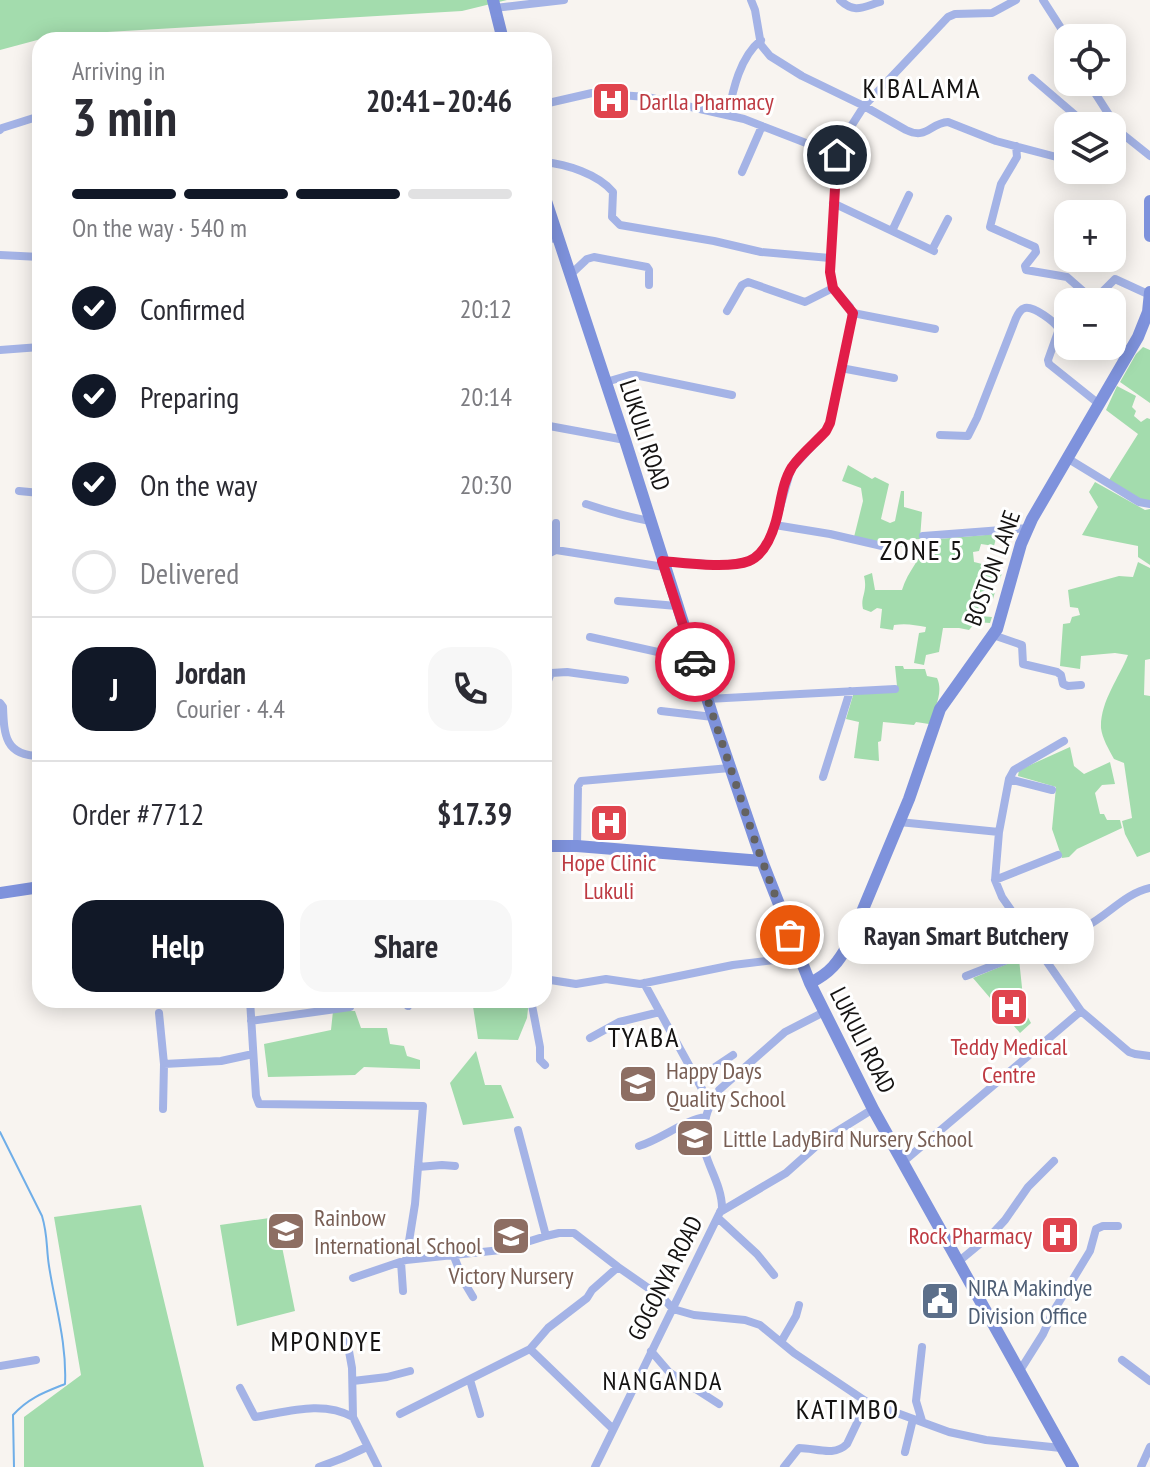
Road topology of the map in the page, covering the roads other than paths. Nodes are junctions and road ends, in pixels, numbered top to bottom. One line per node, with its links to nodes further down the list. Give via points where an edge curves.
1 (564, 0): 7 (street)
2 (751, 0): 11 (street)
3 (840, 0): 6 (street, via 857,9)
4 (1016, 0): 14 (street, via 992,13 948,17)
5 (1043, 0): 9 (street)
6 (880, 2)
7 (512, 3): 8 (street)
8 (494, 4): 10 (street)
9 (1058, 24)
10 (501, 32)
11 (761, 40): 14 (street, via 776,61); 16 (street, via 741,69)
12 (1032, 78): 15 (street)
13 (552, 102): 16 (street, via 597,93 647,97)
14 (864, 106): 21 (street, via 913,133 948,122); 22 (street)
15 (1072, 112)
16 (728, 115): 18 (street)
17 (32, 119): 19 (street)
18 (762, 126): 22 (street); 26 (street)
19 (0, 130)
20 (1126, 138): 24 (street)
21 (1016, 146): 23 (street); 42 (street, via 1017,157 1001,184 990,227 1035,247 1026,270 1067,277 1092,299 1115,279)
22 (837, 155): 29 (street)
23 (1054, 156)
24 (1150, 156)
25 (552, 163): 38 (street, via 607,185 613,192 612,217 620,225 761,252)
26 (742, 172)
27 (909, 195): 32 (street)
28 (1150, 201): 33 (street)
29 (833, 203): 32 (street); 38 (street)
30 (948, 219): 32 (street, via 933,250)
31 (552, 220): 35 (street, LUKULI ROAD)
32 (892, 231)
33 (1150, 236)
34 (552, 239): 35 (street)
35 (558, 239): 39 (street, LUKULI ROAD)
36 (0, 255): 37 (street)
37 (32, 257)
38 (830, 258): 41 (street)
39 (570, 275): 40 (street, via 594,257 647,267); 51 (street, LUKULI ROAD)
40 (649, 285)
41 (833, 288): 43 (street, via 805,302 748,282); 45 (street)
42 (1150, 294): 44 (street, BOSTON LANE)
43 (727, 311)
44 (1149, 312): 53 (street, BOSTON LANE)
45 (853, 313): 46 (street); 49 (street)
46 (935, 329)
47 (32, 348): 48 (street)
48 (0, 350)
49 (841, 368): 50 (street); 64 (street, via 830,423 791,469)
50 (894, 378)
51 (606, 382): 52 (street, via 635,375); 56 (street, LUKULI ROAD)
52 (732, 395)
53 (1099, 404): 55 (street, via 1049,364 1058,325 1026,308 1016,318 968,436); 57 (street, BOSTON LANE)
54 (552, 426): 56 (street)
55 (940, 435)
56 (625, 440): 62 (street, LUKULI ROAD)
57 (1067, 458): 61 (street); 65 (street, BOSTON LANE)
58 (19, 491): 59 (street)
59 (32, 492)
60 (586, 504): 62 (street)
61 (1150, 504)
62 (650, 521): 70 (street, LUKULI ROAD)
63 (556, 523): 68 (street)
64 (775, 525): 67 (street); 70 (street, via 762,551 748,562)
65 (1028, 528): 66 (street); 73 (street, BOSTON LANE)
66 (923, 536)
67 (882, 546)
68 (556, 550): 69 (street); 70 (street)
69 (552, 551)
70 (663, 564): 72 (street, LUKULI ROAD)
71 (618, 601): 72 (street)
72 (677, 606): 75 (street, LUKULI ROAD)
73 (993, 635): 78 (street, via 1022,645 1023,664 1057,672 1068,686); 91 (street, BOSTON LANE, via 940,709)
74 (590, 637): 75 (street)
75 (694, 660): 81 (street, LUKULI ROAD)
76 (552, 673): 77 (street)
77 (625, 680)
78 (1081, 685)
79 (895, 689): 80 (street)
80 (850, 691): 81 (street); 88 (street)
81 (707, 699): 84 (street, LUKULI ROAD)
82 (0, 703): 86 (street, via 6,740)
83 (661, 711): 84 (street)
84 (713, 717): 87 (street, LUKULI ROAD)
85 (1064, 741): 89 (street, via 1016,768)
86 (32, 755)
87 (730, 768): 94 (street, via 581,781); 96 (street, LUKULI ROAD)
88 (823, 777)
89 (1009, 779): 90 (street); 92 (street)
90 (1052, 790)
91 (899, 822): 92 (street); 106 (street, BOSTON LANE, via 849,943 828,973)
92 (999, 832): 97 (street)
93 (552, 846): 94 (street)
94 (577, 846): 96 (street)
95 (1058, 855): 97 (street)
96 (762, 861): 102 (street, LUKULI ROAD)
97 (995, 880): 101 (street)
98 (32, 888): 100 (street)
99 (1150, 888): 101 (street)
100 (0, 893)
101 (1036, 949): 103 (street); 110 (street)
102 (799, 957): 105 (street); 106 (street, LUKULI ROAD)
103 (966, 976)
104 (552, 980): 105 (street)
105 (644, 983): 111 (street)
106 (810, 983): 112 (street, LUKULI ROAD)
107 (250, 1008): 114 (street)
108 (343, 1008): 114 (street)
109 (532, 1008): 120 (street)
110 (1081, 1011): 118 (street, via 1129,1052); 129 (street)
111 (660, 1012): 115 (street, via 619,1022); 121 (street)
112 (824, 1012): 122 (street, GOGONYA ROAD, via 785,1032); 124 (street, LUKULI ROAD)
113 (159, 1013): 119 (street)
114 (251, 1021): 116 (street)
115 (590, 1038)
116 (253, 1054): 119 (street); 131 (street, via 256,1096 262,1105 423,1106)
117 (733, 1055): 121 (street)
118 (1150, 1056)
119 (164, 1064): 123 (street)
120 (545, 1065)
121 (697, 1079): 122 (street)
122 (711, 1101): 125 (street, GOGONYA ROAD)
123 (163, 1109)
124 (873, 1109): 129 (street, LUKULI ROAD); 132 (street)
125 (706, 1117): 127 (street); 132 (street, GOGONYA ROAD, via 703,1142 722,1202)
126 (518, 1130): 134 (street)
127 (639, 1146)
128 (1054, 1161): 137 (street, via 993,1233)
129 (903, 1162): 137 (street, LUKULI ROAD)
130 (455, 1166): 131 (street)
131 (418, 1167): 136 (street)
132 (719, 1215): 139 (street); 144 (street, GOGONYA ROAD)
133 (1118, 1226): 154 (street, via 1095,1230 1090,1251)
134 (546, 1236): 135 (street, via 501,1250); 138 (street, via 574,1233)
135 (453, 1254): 136 (street); 142 (street)
136 (404, 1261): 140 (street); 141 (street)
137 (958, 1262): 154 (street, LUKULI ROAD)
138 (618, 1267): 144 (street); 148 (street)
139 (774, 1275)
140 (353, 1278)
141 (403, 1291)
142 (473, 1297)
143 (799, 1305): 146 (street)
144 (673, 1309): 146 (street, via 745,1320); 149 (street, GOGONYA ROAD)
145 (347, 1340): 156 (street)
146 (781, 1342): 159 (street)
147 (922, 1347): 164 (street)
148 (530, 1349): 155 (street); 165 (street)
149 (651, 1351): 160 (street, via 669,1372); 165 (street, GOGONYA ROAD)
150 (36, 1360): 152 (street)
151 (1122, 1360): 157 (street)
152 (0, 1366)
153 (410, 1371): 156 (street)
154 (1019, 1373): 168 (street, LUKULI ROAD)
155 (470, 1380): 161 (street); 162 (street)
156 (353, 1381): 163 (street)
157 (1150, 1381)
158 (240, 1388): 163 (street, via 255,1417 320,1408)
159 (867, 1402): 164 (street); 173 (street, via 843,1449 799,1448)
160 (719, 1404)
161 (400, 1414)
162 (480, 1414)
163 (353, 1417): 166 (street)
164 (918, 1420): 168 (street, via 986,1440); 169 (street)
165 (613, 1429): 172 (street, GOGONYA ROAD)
166 (367, 1447): 170 (street); 171 (street)
167 (1150, 1447): 175 (street)
168 (1061, 1448): 174 (street, LUKULI ROAD)
169 (905, 1452)
170 (319, 1467)
171 (378, 1467)
172 (595, 1467)
173 (784, 1467)
174 (1073, 1467)
175 (1141, 1467)

